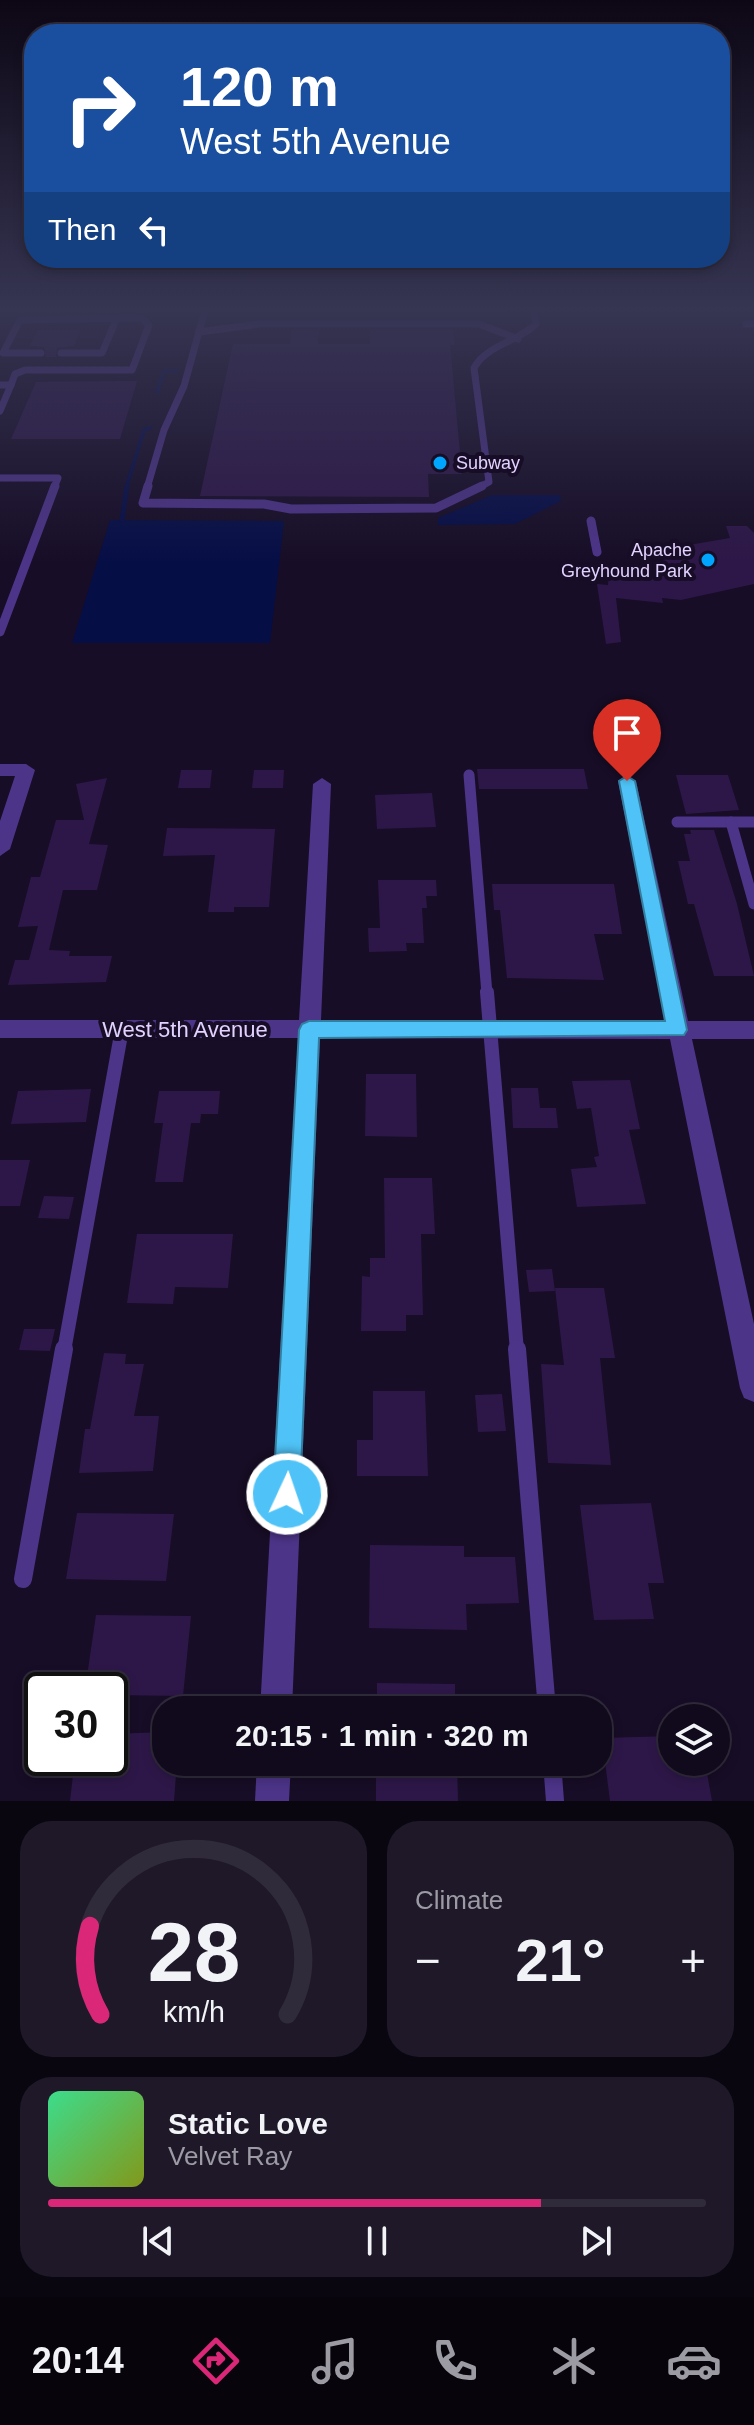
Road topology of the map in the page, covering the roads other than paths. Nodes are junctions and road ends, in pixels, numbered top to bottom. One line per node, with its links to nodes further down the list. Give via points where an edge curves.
1 (180, 394): 2 (lane, via 143,503 436,508 489,482)
2 (477, 394)
3 (0, 478): 6 (lane, via 58,478)
4 (591, 521): 5 (lane)
5 (597, 552)
6 (0, 632)
7 (0, 770): 14 (street, via 26,770)
8 (469, 775): 19 (lane)
9 (627, 781): 20 (street)
10 (322, 784): 18 (street)
11 (677, 822): 12 (lane)
12 (731, 822): 13 (lane); 15 (lane)
13 (754, 822)
14 (0, 849)
15 (754, 904)
16 (0, 1029): 17 (street, West 5th Avenue)
17 (122, 1029): 18 (street, West 5th Avenue); 23 (lane)
18 (309, 1030): 19 (street, West 5th Avenue); 24 (street)
19 (491, 1030): 20 (street, West 5th Avenue); 25 (lane)
20 (677, 1030): 21 (street, West 5th Avenue); 22 (street)
21 (754, 1030)
22 (754, 1388)
23 (23, 1579)
24 (277, 1696)
25 (546, 1696)
26 (273, 1776): 28 (street)
27 (553, 1776): 29 (lane)
28 (272, 1801)
29 (555, 1801)

